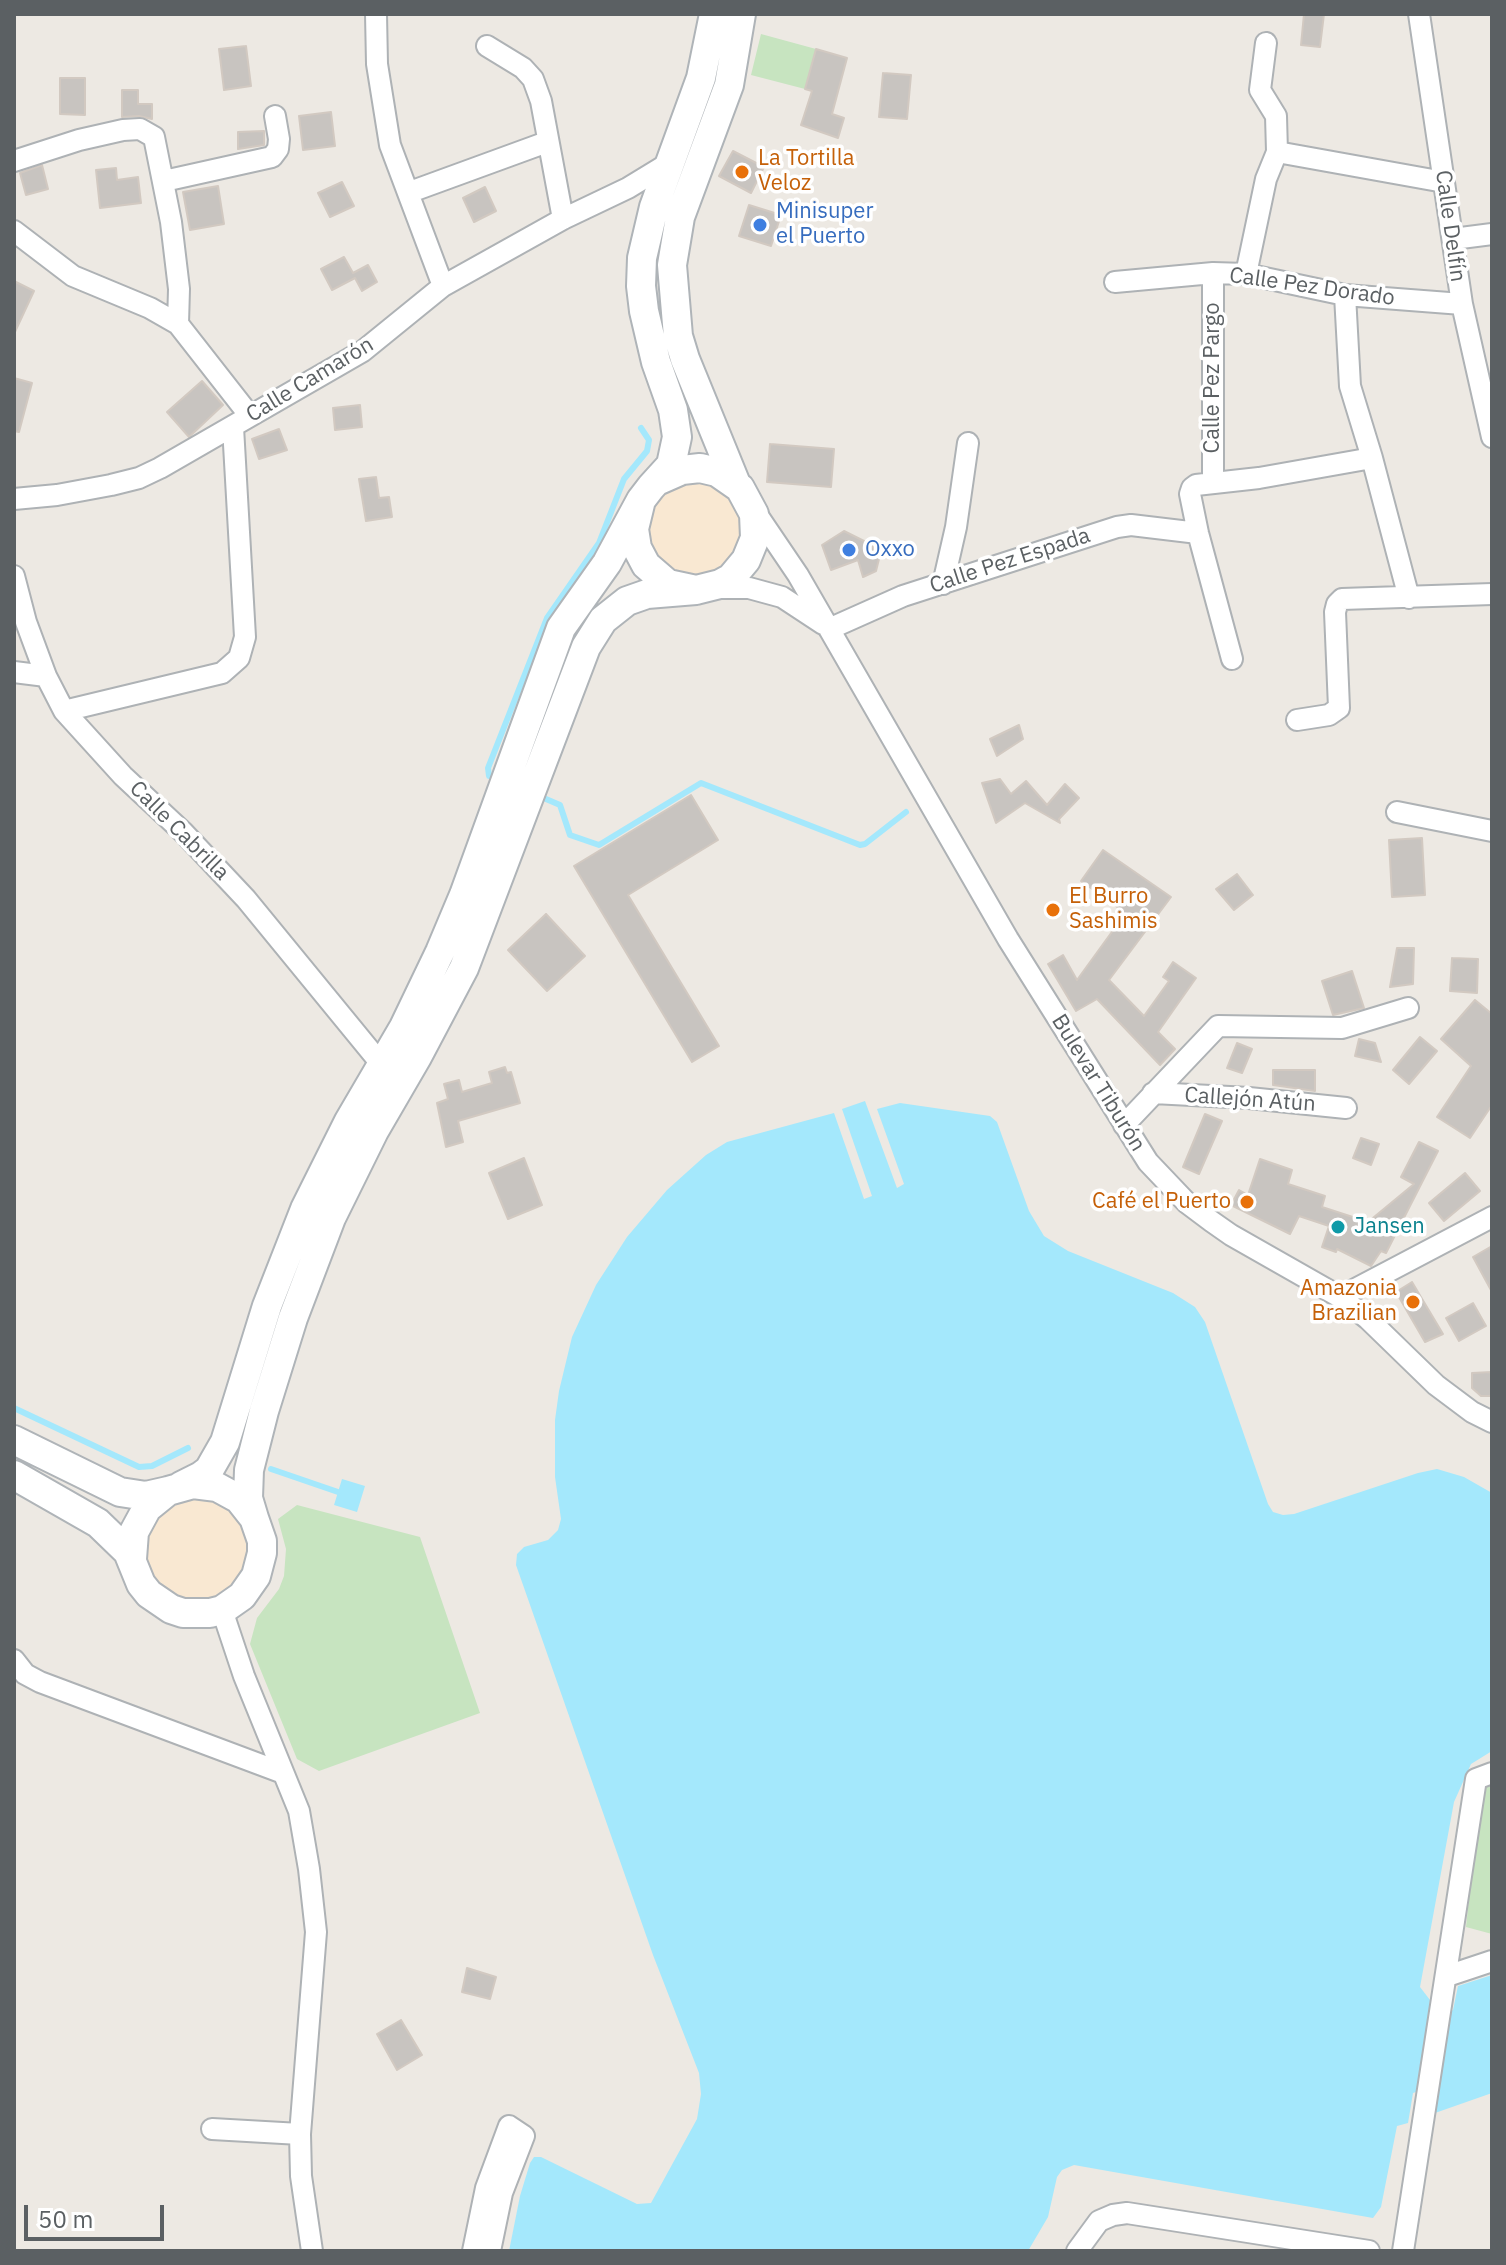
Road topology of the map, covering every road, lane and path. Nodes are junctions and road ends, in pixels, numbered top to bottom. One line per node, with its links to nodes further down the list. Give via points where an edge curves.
1 (376, 14): 14 (street, via 377,64 390,145)
2 (714, 14): 11 (street, via 701,78)
3 (741, 14): 32 (street, via 729,85 680,217 672,265 681,347)
4 (1419, 14): 13 (street, Calle Delfín)
5 (1266, 43): 9 (street, via 1260,90 1276,116)
6 (487, 46): 8 (street, via 533,79)
7 (275, 116): 12 (street, via 279,139 272,157)
8 (547, 142): 14 (street); 15 (street)
9 (1277, 152): 13 (street); 20 (street, via 1266,179)
10 (14, 161): 12 (street, via 79,140 140,129 154,137)
11 (669, 163): 15 (street, Calle Camarón); 31 (street, via 647,232 641,286 649,337 673,410 676,451)
12 (164, 181): 25 (street, via 179,289)
13 (1444, 182): 18 (street, Calle Delfín)
14 (410, 192): 22 (street)
15 (563, 219): 22 (street, Calle Camarón)
16 (14, 231): 25 (street, via 73,276)
17 (1492, 234): 18 (street)
18 (1453, 239): 24 (street, Calle Delfín)
19 (1213, 273): 20 (street, Calle Pez Dorado); 21 (street, Calle Pez Dorado); 30 (street, Calle Pez Pargo)
20 (1246, 274): 23 (street, Calle Pez Dorado)
21 (1115, 282)
22 (443, 286): 26 (street, Calle Camarón, via 363,351)
23 (1345, 295): 24 (street, Calle Pez Dorado); 29 (street, via 1350,386)
24 (1462, 304): 27 (street, Calle Delfín)
25 (178, 324): 26 (street)
26 (242, 422): 33 (street, Calle Camarón, via 139,478); 44 (street, via 245,637 239,658 222,673)
27 (1492, 437)
28 (968, 443): 36 (street)
29 (1372, 458): 30 (street); 39 (street)
30 (1204, 484): 34 (street, Calle Pez Pargo, via 1190,491)
31 (649, 491): 32 (street, via 682,470 700,468 717,472); 37 (street, via 635,519 635,539 646,565 668,584); 49 (street, via 561,628 458,909)
32 (743, 493): 37 (street, via 755,526 752,549 740,570); 40 (street, Bulevar Tiburón)
33 (14, 499)
34 (1198, 533): 36 (street, Calle Pez Espada, via 1117,527); 41 (street, Calle Pez Pargo)
35 (14, 576): 43 (street, Calle Cabrilla)
36 (943, 584): 40 (street, Calle Pez Espada)
37 (703, 589): 40 (street, Bulevar Tiburón, via 738,587 782,597); 59 (street, via 627,601 603,620 586,647 464,968 374,1131 303,1290 249,1470)
38 (1492, 594): 39 (street)
39 (1409, 598): 45 (street, via 1347,598 1337,604 1339,708)
40 (829, 629): 52 (street, Bulevar Tiburón, via 1001,927)
41 (1232, 659)
42 (14, 672): 43 (street)
43 (46, 676): 44 (street, Calle Cabrilla)
44 (64, 711): 49 (street, Calle Cabrilla, via 246,899)
45 (1297, 720)
46 (1397, 812): 47 (street)
47 (1492, 831)
48 (1408, 1008): 50 (street, Callejón Atún, via 1342,1028 1218,1026)
49 (382, 1065): 58 (street, via 305,1209 267,1306 225,1442 209,1470)
50 (1153, 1093): 51 (street, Callejón Atún); 52 (street, Callejón Atún)
51 (1346, 1108)
52 (1124, 1125): 54 (street, Bulevar Tiburón, via 1148,1162 1187,1203 1231,1235)
53 (1492, 1217): 54 (street)
54 (1340, 1297): 55 (street, Bulevar Tiburón, via 1436,1385)
55 (1492, 1422)
56 (14, 1440): 58 (street, via 120,1492 146,1496)
57 (14, 1475): 60 (street, via 98,1523)
58 (174, 1488): 59 (street, via 217,1487 239,1499); 60 (street, via 139,1519)
59 (254, 1518): 61 (street, via 262,1541 260,1565 250,1587)
60 (132, 1559): 61 (street, via 141,1584 171,1609 197,1615)
61 (222, 1610): 63 (street)
62 (14, 1660): 63 (street, via 40,1682)
63 (283, 1773): 68 (street, via 299,1811 316,1932)
64 (1492, 1773): 66 (street, via 1476,1779)
65 (1492, 1961): 66 (street)
66 (1447, 1976): 74 (street)
67 (212, 2129): 68 (street)
68 (300, 2134): 69 (street)
69 (312, 2251)
70 (473, 2251): 71 (street, via 486,2188 509,2126 524,2136 502,2193)
71 (490, 2251)
72 (1077, 2251): 73 (street, via 1099,2221 1124,2213)
73 (1369, 2251)
74 (1403, 2251)

